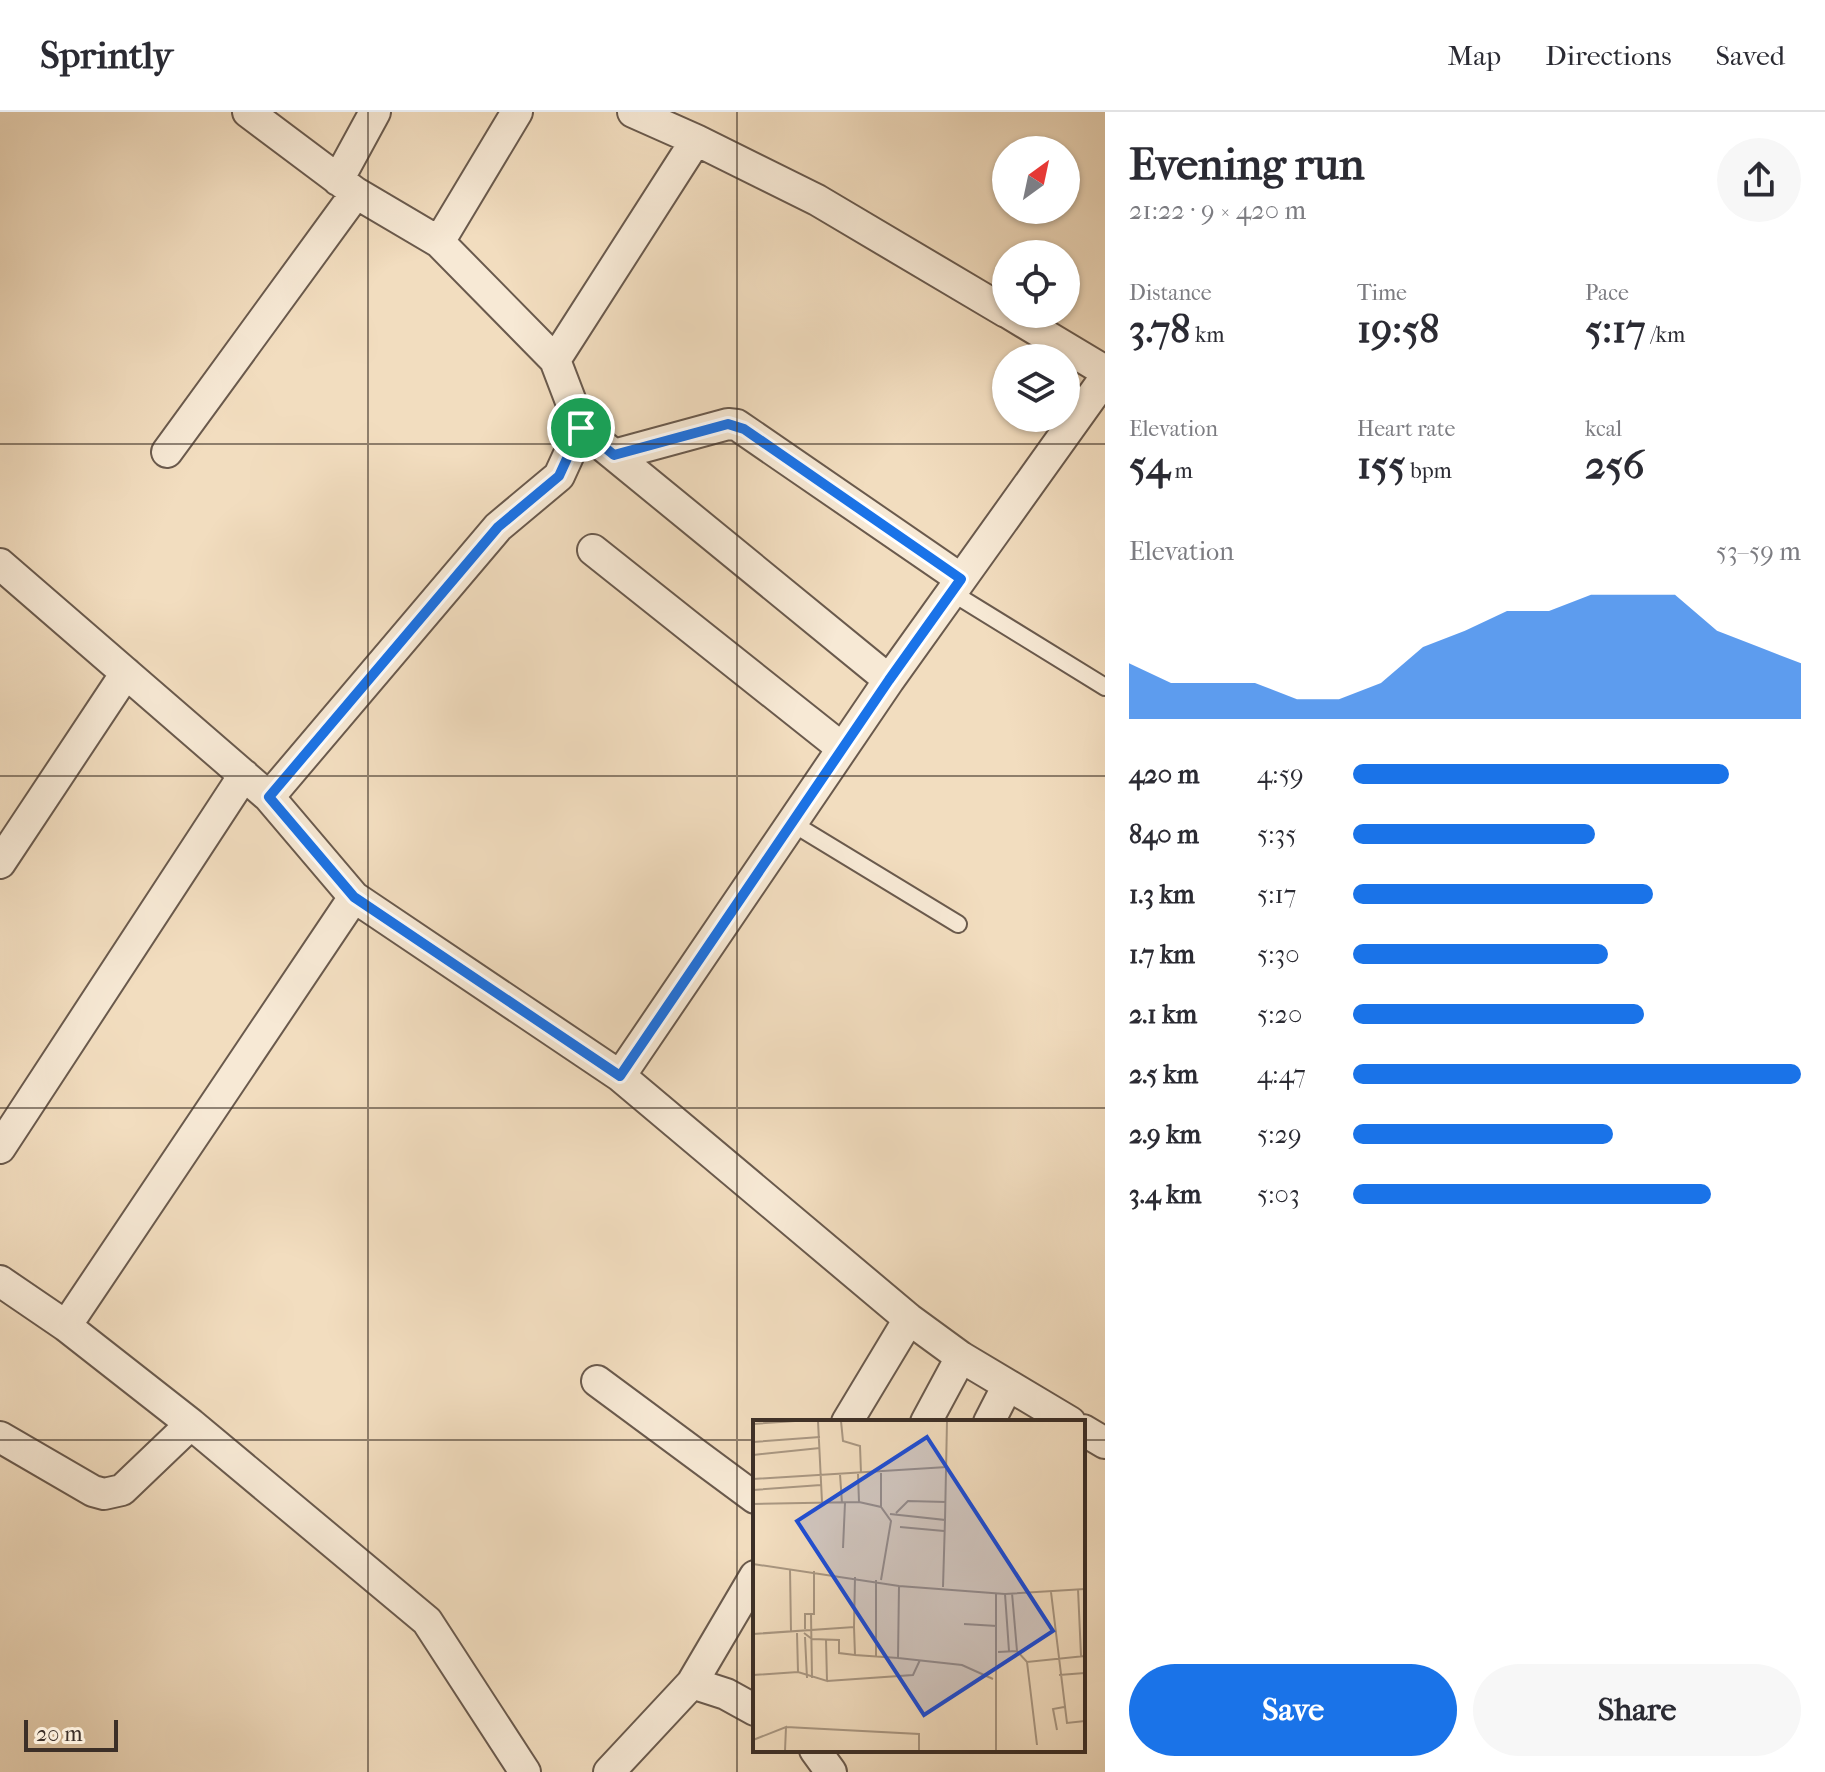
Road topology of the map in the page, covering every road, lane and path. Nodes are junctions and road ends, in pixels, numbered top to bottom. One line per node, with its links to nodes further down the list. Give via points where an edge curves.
1 (248, 112): 6 (street)
2 (375, 112): 6 (street)
3 (517, 112): 7 (street)
4 (634, 112): 5 (street)
5 (696, 140): 8 (street, via 817,200); 10 (street)
6 (347, 187): 7 (street); 14 (street)
7 (439, 242): 10 (street)
8 (992, 304)
9 (1033, 328): 11 (street)
10 (555, 360): 13 (street)
11 (1105, 371)
12 (1105, 378): 18 (street)
13 (581, 428): 15 (street); 24 (street, via 559,476 498,527)
14 (167, 452)
15 (614, 455): 18 (street, via 737,425); 20 (street)
16 (593, 550): 22 (street)
17 (0, 564): 19 (street)
18 (956, 586): 20 (street); 21 (lane)
19 (126, 673): 23 (street); 26 (street)
20 (889, 680): 22 (street)
21 (1105, 687)
22 (842, 748): 25 (street)
23 (244, 775): 24 (street); 30 (street)
24 (269, 797): 27 (street)
25 (792, 823): 28 (lane); 29 (street)
26 (0, 863)
27 (354, 897): 29 (street); 33 (street)
28 (958, 924)
29 (620, 1076): 32 (street)
30 (0, 1148)
31 (0, 1281): 33 (street)
32 (909, 1319): 34 (street); 37 (street)
33 (66, 1326): 41 (street)
34 (961, 1357): 36 (street); 38 (street)
35 (597, 1381): 45 (street)
36 (1008, 1385): 39 (street); 40 (street)
37 (848, 1420)
38 (927, 1420)
39 (990, 1420)
40 (1067, 1420)
41 (191, 1424): 43 (street, via 122,1490 104,1494); 50 (street, via 427,1621)
42 (1085, 1431): 44 (street)
43 (0, 1437)
44 (1105, 1443)
45 (753, 1497)
46 (753, 1579): 47 (street)
47 (692, 1683): 48 (street); 51 (street)
48 (753, 1709)
49 (816, 1752): 52 (street)
50 (525, 1772)
51 (609, 1772)
52 (831, 1772)

